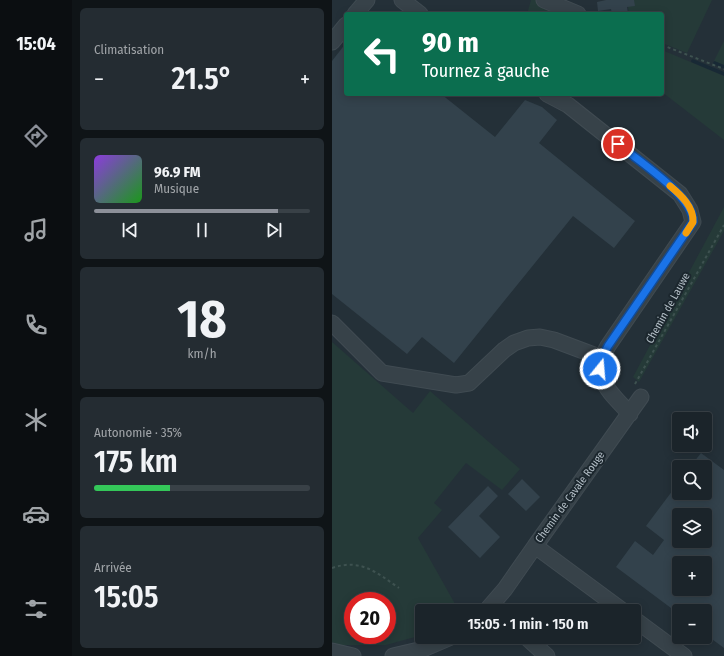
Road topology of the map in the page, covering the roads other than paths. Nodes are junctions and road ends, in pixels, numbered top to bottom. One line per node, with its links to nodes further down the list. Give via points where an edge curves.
1 (367, 0): 4 (street)
2 (402, 0): 5 (street)
3 (544, 0): 6 (street)
4 (357, 12)
5 (417, 12)
6 (573, 12)
7 (344, 27): 8 (street)
8 (332, 42)
9 (551, 96): 11 (street, via 568,105 680,194 694,219)
10 (332, 323): 11 (street, via 382,373 456,385 469,383 504,350 528,338 554,340)
11 (602, 358): 13 (street, via 600,369 605,386)
12 (641, 397): 13 (street, Chemin de Cavale Rouge)
13 (630, 414): 14 (street, Chemin de Cavale Rouge)
14 (535, 546): 15 (street); 16 (street, Chemin de Cavale Rouge)
15 (495, 604)
16 (614, 604)
17 (641, 624): 24 (street)
18 (435, 644): 22 (street)
19 (534, 644): 23 (street)
20 (332, 651): 21 (street)
21 (352, 656)
22 (393, 656)
23 (547, 656)
24 (684, 656)

